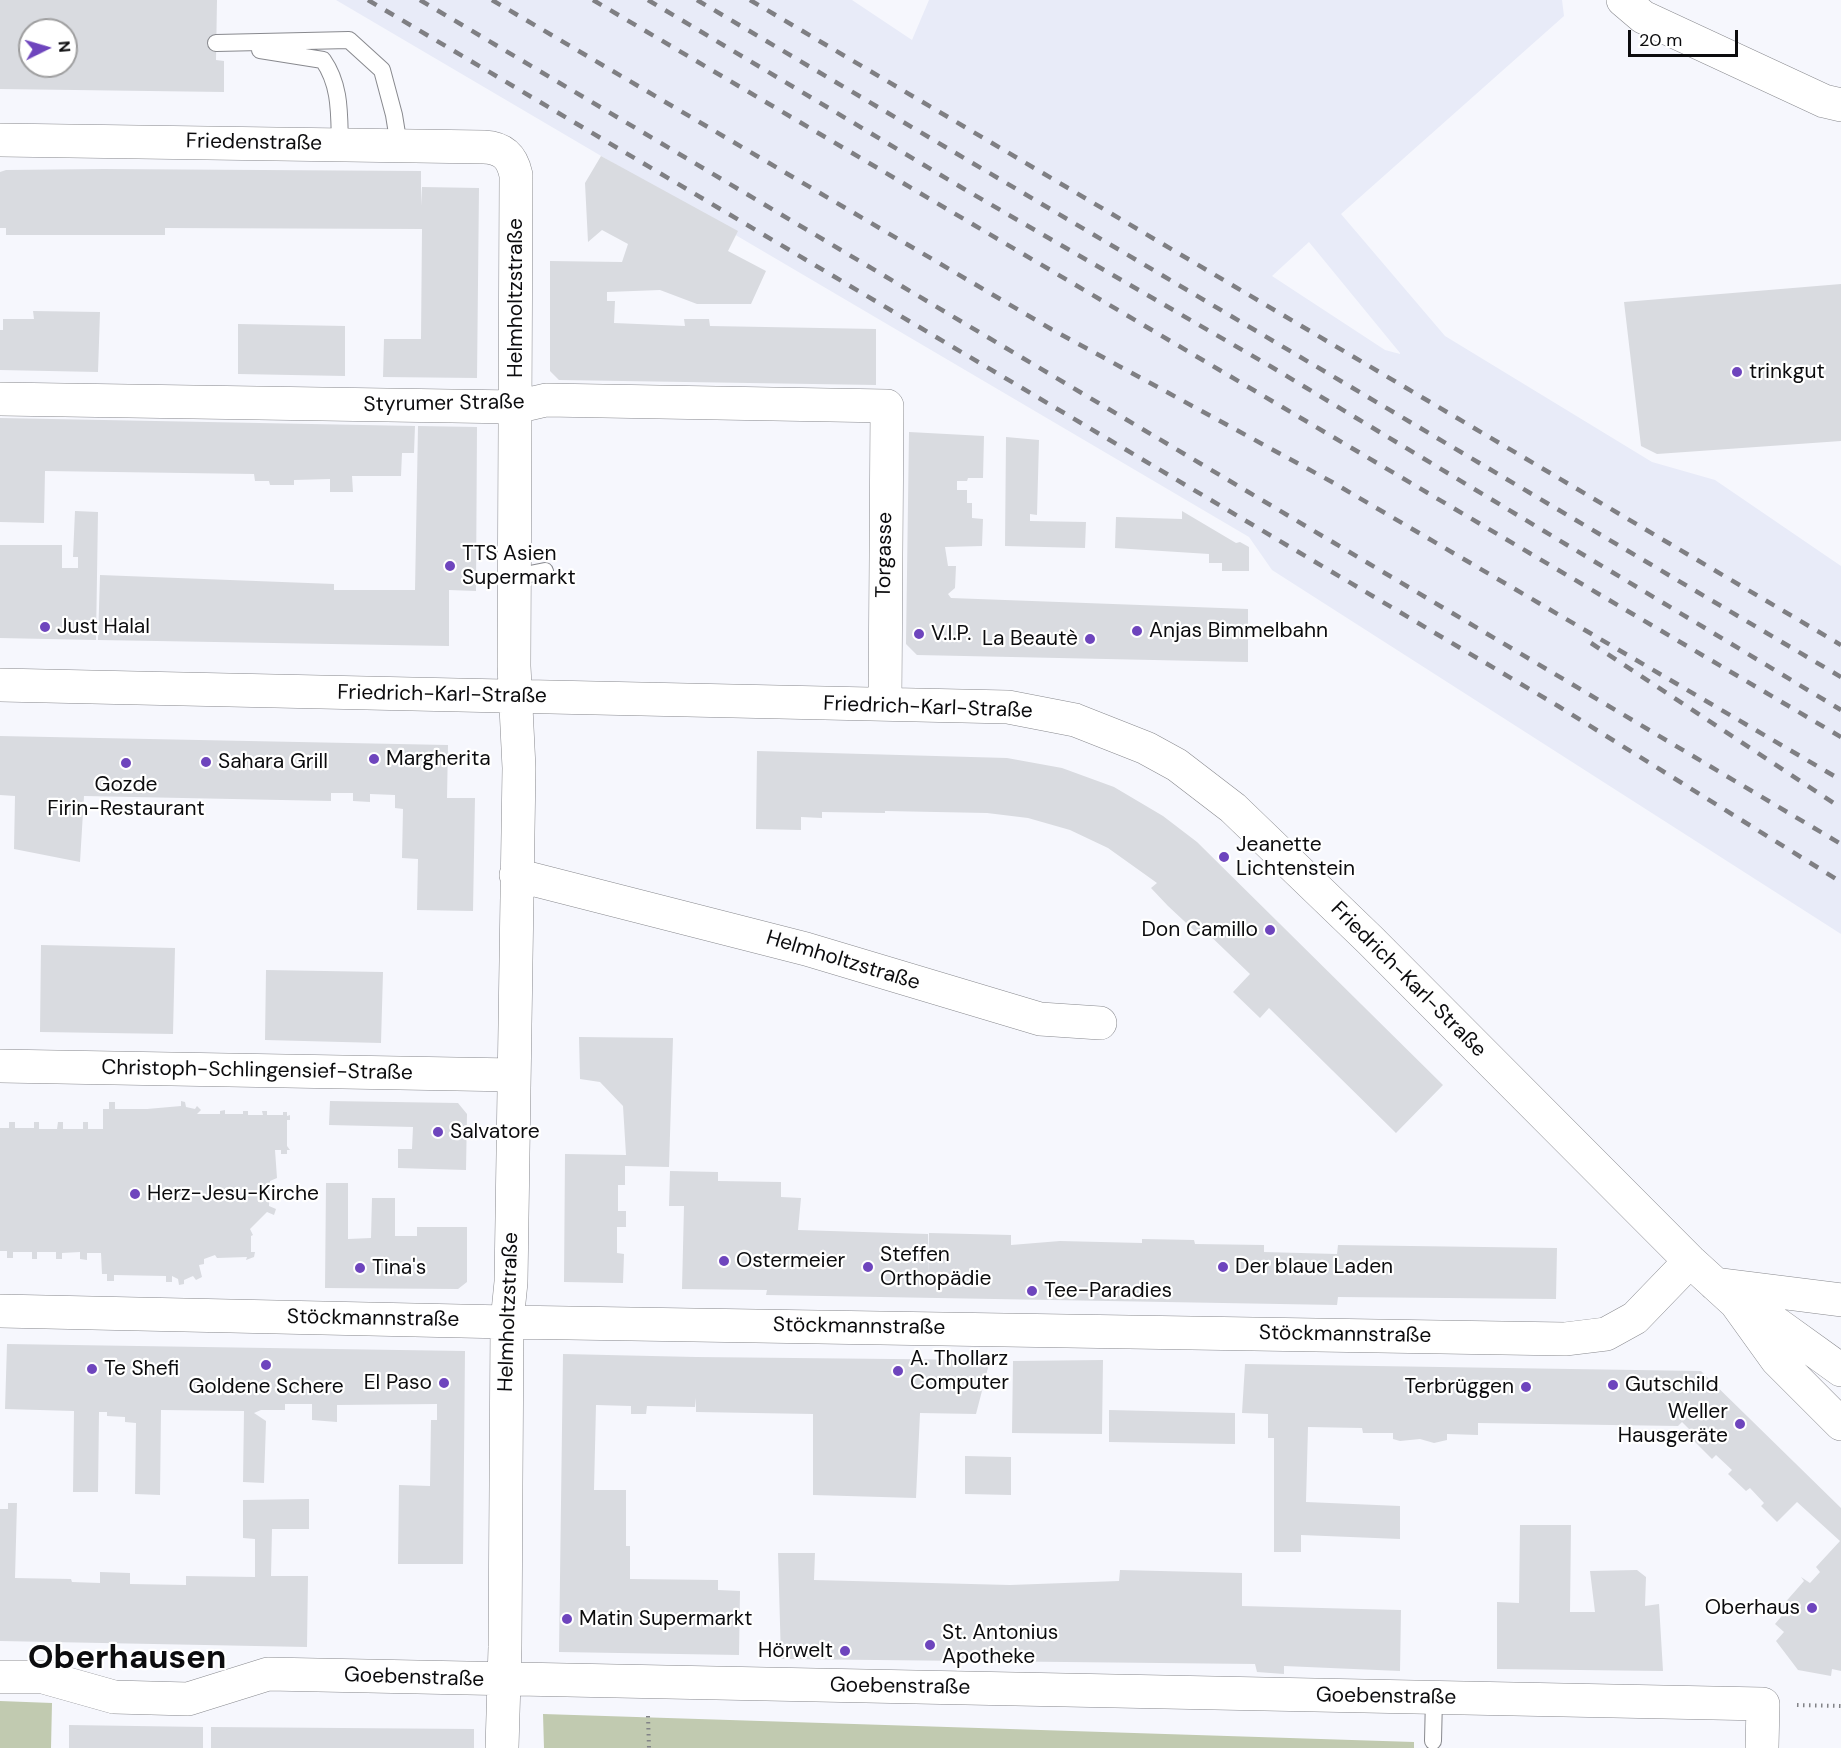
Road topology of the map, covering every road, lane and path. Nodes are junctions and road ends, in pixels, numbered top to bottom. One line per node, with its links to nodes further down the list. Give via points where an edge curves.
1 (1623, 0): 2 (street, via 1643,17 1824,101)
2 (1841, 105)
3 (0, 140): 4 (street, Friedenstraße)
4 (340, 145): 5 (street, Friedenstraße); 5 (lane, via 339,97 323,60 216,43 349,40 382,70)
5 (399, 146): 6 (street, Friedenstraße, via 492,147)
6 (507, 154): 9 (street, Helmholtzstraße, via 516,175)
7 (0, 399): 9 (street, Styrumer Straße)
8 (887, 406): 9 (street, Styrumer Straße, via 546,400); 12 (street, Torgasse)
9 (516, 407): 11 (street, Helmholtzstraße, via 530,574)
10 (0, 685): 11 (street, Friedrich-Karl-Straße)
11 (514, 696): 12 (street, Friedrich-Karl-Straße); 13 (street, Helmholtzstraße, via 519,768)
12 (885, 704): 17 (street, Friedrich-Karl-Straße, via 1035,710 1111,733 1177,765 1233,808 1370,940)
13 (516, 875): 14 (street, Helmholtzstraße, via 806,949 1040,1019); 16 (street, Helmholtzstraße)
14 (1101, 1023)
15 (0, 1066): 16 (street, Christoph-Schlingensief-Straße)
16 (514, 1075): 21 (street, Helmholtzstraße)
17 (1690, 1261): 18 (street, Friedrich-Karl-Straße); 21 (street, Stöckmannstraße, via 1635,1318 1606,1334 1565,1339)
18 (1726, 1293): 19 (street); 22 (street, Friedrich-Karl-Straße); 23 (street, Friedrich-Karl-Straße, via 1777,1360)
19 (1841, 1300)
20 (0, 1311): 21 (street, Stöckmannstraße)
21 (507, 1322): 25 (street, Helmholtzstraße, via 506,1636)
22 (1841, 1370)
23 (1841, 1424)
24 (0, 1677): 25 (street, Goebenstraße, via 43,1677 114,1697 188,1699 268,1674)
25 (502, 1681): 26 (street, Goebenstraße); 30 (street, Helmholtzstraße)
26 (1434, 1698): 27 (street, Goebenstraße); 29 (lane)
27 (1763, 1704): 28 (path); 31 (street)
28 (1841, 1706)
29 (1433, 1742)
30 (502, 1748)
31 (1762, 1748)

